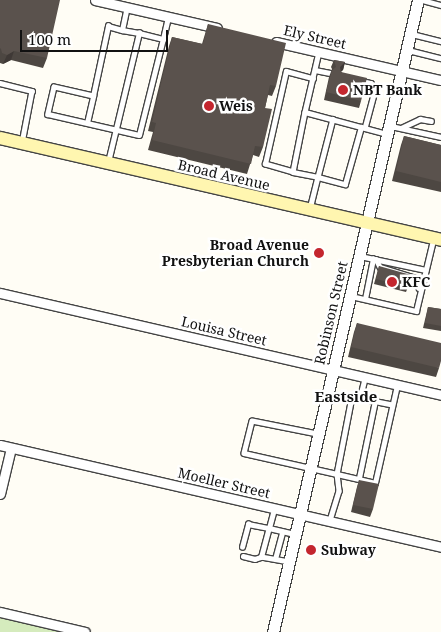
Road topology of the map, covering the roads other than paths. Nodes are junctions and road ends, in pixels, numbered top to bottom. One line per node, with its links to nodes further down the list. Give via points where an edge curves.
1 (95, 0): 5 (street)
2 (418, 0): 10 (street, Robinson Street)
3 (422, 0): 4 (lane)
4 (441, 4)
5 (127, 7): 6 (street); 7 (lane)
6 (168, 17): 8 (street); 11 (lane)
7 (122, 30): 9 (lane); 24 (lane, via 108,26)
8 (224, 30)
9 (139, 33): 11 (lane); 31 (lane)
10 (410, 34): 13 (lane); 14 (street, Robinson Street)
11 (163, 39): 31 (lane, via 139,135)
12 (262, 39): 15 (street, Ely Street)
13 (441, 41)
14 (407, 50): 16 (lane); 18 (street, Robinson Street)
15 (319, 52): 17 (lane); 18 (street, Ely Street)
16 (441, 58)
17 (315, 70): 19 (lane); 20 (lane)
18 (402, 71): 22 (street, Ely Street); 32 (street, Robinson Street)
19 (330, 74)
20 (313, 78): 25 (lane); 37 (lane, via 286,71 265,164)
21 (356, 80): 29 (lane, via 371,83 374,91)
22 (441, 80)
23 (0, 84): 35 (lane, via 32,91)
24 (93, 96): 28 (lane); 28 (lane, via 54,87 48,114)
25 (305, 112): 26 (lane); 37 (lane)
26 (333, 119): 29 (lane); 38 (lane)
27 (431, 121): 30 (lane, via 420,119)
28 (87, 123): 31 (lane)
29 (363, 128): 32 (lane); 38 (lane, via 345,184)
30 (401, 128): 32 (lane); 33 (lane)
31 (116, 129): 36 (lane)
32 (388, 130): 40 (street, Robinson Street)
33 (441, 137)
34 (0, 138): 35 (main road, Broad Avenue)
35 (22, 143): 36 (main road, Broad Avenue)
36 (108, 163): 39 (main road, Broad Avenue)
37 (293, 172): 38 (lane)
38 (318, 177): 39 (lane)
39 (310, 210): 40 (main road, Broad Avenue)
40 (367, 224): 41 (main road, Broad Avenue); 42 (street, Robinson Street)
41 (437, 240): 44 (lane)
42 (360, 256): 43 (lane); 46 (street, Robinson Street)
43 (374, 259): 44 (lane); 47 (lane); 48 (lane, via 380,267 418,278)
44 (426, 270): 48 (lane)
45 (0, 293): 49 (street, Louisa Street)
46 (350, 296): 47 (lane); 49 (street, Robinson Street)
47 (365, 300): 48 (lane, via 416,311)
48 (418, 302)
49 (333, 370): 50 (street, Louisa Street); 56 (street, Robinson Street)
50 (365, 377): 51 (street, Louisa Street); 53 (lane)
51 (397, 385): 52 (street, Louisa Street); 55 (lane)
52 (441, 395)
53 (360, 397): 54 (lane); 60 (lane, via 352,397)
54 (375, 401): 55 (lane); 61 (lane)
55 (392, 404): 61 (lane, via 375,483)
56 (318, 435): 59 (street, Robinson Street); 59 (lane, via 252,420 244,453)
57 (0, 445): 58 (street, Moeller Street)
58 (11, 448): 62 (street); 63 (street, Moeller Street)
59 (311, 467): 60 (lane); 64 (street, Robinson Street)
60 (337, 474): 61 (lane); 65 (lane, via 339,491)
61 (359, 478)
62 (0, 494)
63 (274, 509): 64 (street, Moeller Street); 66 (lane)
64 (300, 515): 65 (street, Moeller Street); 68 (street, Robinson Street)
65 (330, 522): 69 (street, Moeller Street)
66 (268, 528): 67 (lane); 70 (lane, via 248,524); 72 (lane)
67 (282, 532): 68 (lane); 73 (lane)
68 (295, 535): 74 (street, Robinson Street)
69 (441, 546)
70 (242, 547)
71 (243, 556): 72 (lane)
72 (261, 557): 73 (lane)
73 (275, 559): 74 (lane)
74 (289, 562): 77 (street, Robinson Street)
75 (0, 612): 76 (street)
76 (85, 632)
77 (273, 632)

